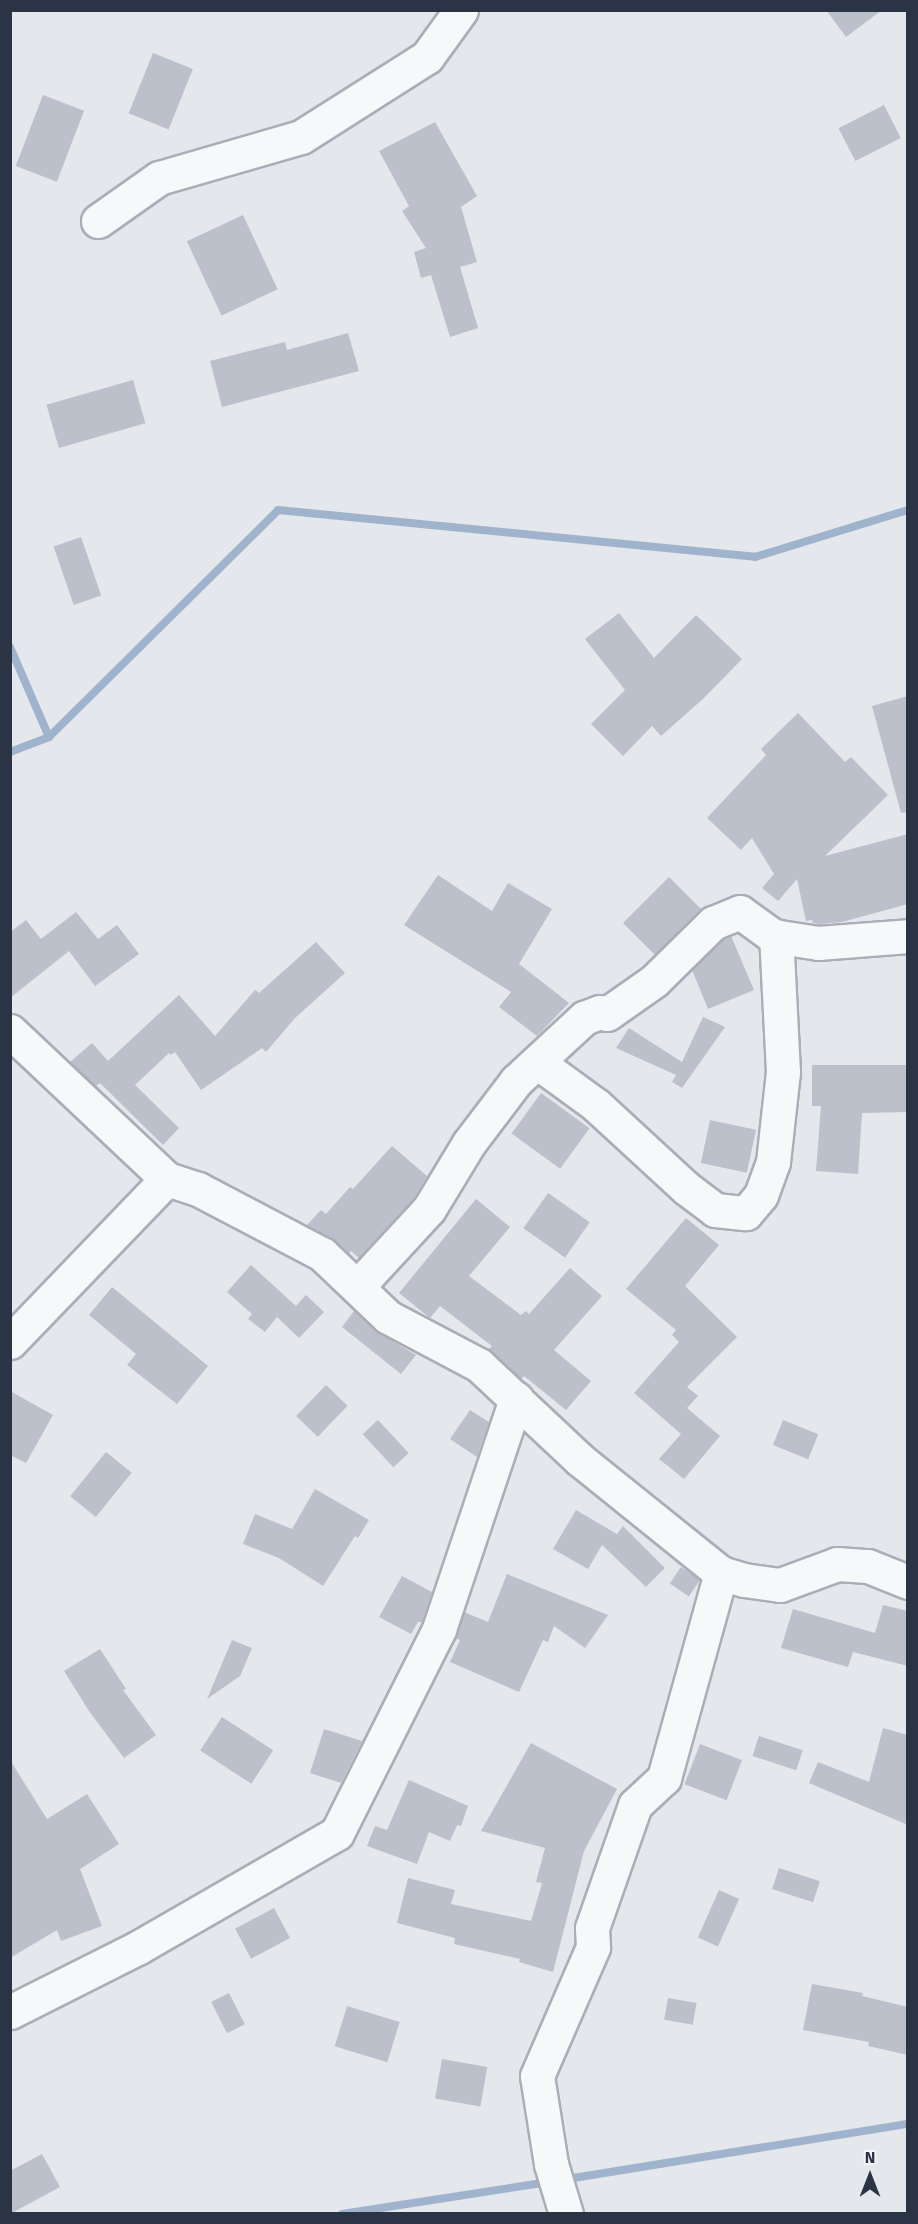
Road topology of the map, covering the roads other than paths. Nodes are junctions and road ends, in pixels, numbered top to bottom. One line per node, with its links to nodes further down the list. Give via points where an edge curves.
1 (461, 10): 2 (street, via 427,57 301,137 159,178)
2 (98, 221)
3 (776, 936): 4 (street, via 818,943); 6 (street, via 740,912 713,923 654,981 607,1014 600,1012 584,1018); 6 (street, via 781,1095 773,1162 761,1195 746,1213 715,1210 596,1105)
4 (908, 936)
5 (10, 1031): 7 (street)
6 (537, 1062): 8 (street, via 516,1081 469,1143 429,1209)
7 (167, 1179): 8 (street, via 198,1189 322,1254); 9 (street)
8 (357, 1287): 10 (street, via 388,1317 479,1365)
9 (10, 1342)
10 (516, 1400): 11 (street, via 579,1459); 13 (street, via 440,1629 337,1833 139,1947)
11 (721, 1573): 12 (street, via 780,1585 837,1564 868,1566); 14 (street, via 664,1778 635,1804 592,1928 593,1947 537,2076 551,2164)
12 (908, 1582)
13 (10, 2012)
14 (566, 2214)

